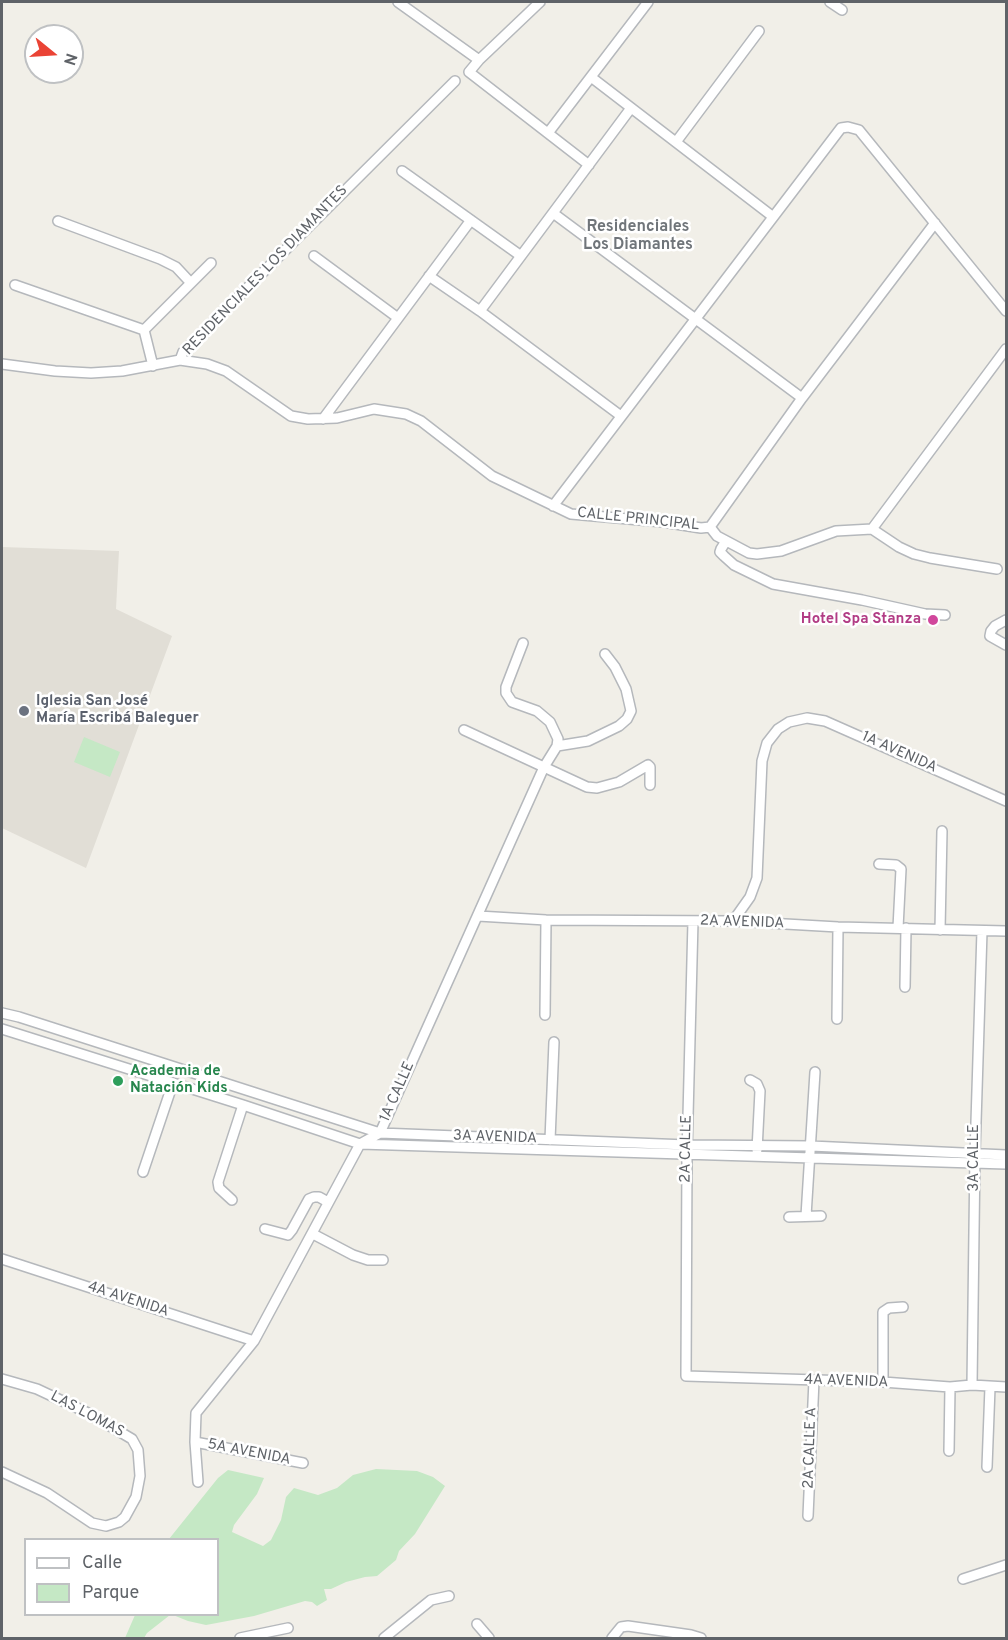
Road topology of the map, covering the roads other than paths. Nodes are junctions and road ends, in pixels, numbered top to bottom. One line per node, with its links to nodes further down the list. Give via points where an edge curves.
1 (398, 2): 7 (street)
2 (540, 2): 7 (street)
3 (648, 2): 8 (street)
4 (830, 2): 5 (street)
5 (842, 10)
6 (759, 31): 12 (street)
7 (479, 60): 11 (street, via 471,74)
8 (591, 77): 10 (street); 11 (street)
9 (455, 81): 32 (street, RESIDENCIALES LOS DIAMANTES, via 183,352)
10 (632, 108): 12 (street); 13 (street)
11 (548, 133): 13 (street)
12 (676, 142): 16 (street)
13 (589, 165): 15 (street)
14 (402, 171): 17 (street)
15 (553, 213): 20 (street); 29 (street)
16 (772, 216): 19 (street, via 838,129 848,127 859,130); 29 (street)
17 (471, 220): 20 (street); 23 (street)
18 (58, 221): 24 (street, via 160,259 176,267)
19 (935, 223): 27 (street); 35 (street)
20 (521, 255): 26 (street)
21 (314, 256): 28 (street)
22 (211, 263): 24 (street)
23 (429, 276): 26 (street); 28 (street)
24 (190, 282): 30 (street)
25 (15, 285): 30 (street)
26 (480, 311): 36 (street)
27 (1006, 311)
28 (398, 318): 37 (street)
29 (695, 318): 35 (street); 36 (street)
30 (144, 330): 34 (street)
31 (1006, 349): 40 (street)
32 (180, 360): 34 (street, RESIDENCIALES LOS DIAMANTES); 37 (street, CALLE PRINCIPAL, via 226,371 291,416)
33 (2, 364): 34 (street, RESIDENCIALES LOS DIAMANTES, via 91,373)
34 (153, 366)
35 (802, 398): 39 (street)
36 (621, 416): 38 (street)
37 (323, 419): 38 (street, CALLE PRINCIPAL, via 374,409 406,414 421,421 492,476)
38 (553, 506): 39 (street, CALLE PRINCIPAL, via 583,516)
39 (710, 527): 41 (street)
40 (872, 529): 41 (street, via 836,531 770,554 749,553); 42 (street, via 914,554)
41 (726, 541): 43 (street, via 720,552 723,556 773,584)
42 (997, 569)
43 (945, 615)
44 (1006, 620): 46 (street, via 995,626 990,636)
45 (523, 643): 49 (street, via 506,693 513,702 537,711 550,722)
46 (1006, 645)
47 (605, 654): 49 (street, via 626,688 631,711 627,719 588,741)
48 (464, 730): 50 (street)
49 (557, 746): 50 (street, 1A CALLE)
50 (544, 767): 51 (street, via 597,788 619,782 648,765); 55 (street, 1A CALLE)
51 (650, 785)
52 (1006, 801): 58 (street, 1A AVENIDA, via 825,721 807,718 789,722 767,743 762,760 757,878 750,897)
53 (942, 831): 61 (street)
54 (879, 864): 60 (street, via 901,869)
55 (478, 916): 56 (street, 2A AVENIDA); 74 (street, 1A CALLE)
56 (546, 920): 57 (street, 2A AVENIDA); 66 (street)
57 (693, 921): 58 (street, 2A AVENIDA); 82 (street, 2A CALLE)
58 (733, 921): 59 (street, 2A AVENIDA)
59 (838, 927): 60 (street, 2A AVENIDA); 67 (street)
60 (902, 928): 61 (street, 2A AVENIDA); 64 (street)
61 (940, 930): 62 (street, 2A AVENIDA)
62 (982, 931): 63 (street, 2A AVENIDA); 86 (street, 3A CALLE)
63 (1006, 931)
64 (905, 987)
65 (2, 1013): 74 (street, 3A AVENIDA)
66 (544, 1015)
67 (837, 1019)
68 (2, 1029): 72 (street, 3A AVENIDA)
69 (554, 1042): 76 (street)
70 (815, 1072): 80 (street)
71 (750, 1080): 79 (street, via 760,1091)
72 (173, 1083): 73 (street, 3A AVENIDA); 89 (street)
73 (243, 1105): 77 (street, 3A AVENIDA); 90 (street, via 218,1182)
74 (380, 1133): 75 (street, 3A AVENIDA); 77 (street, 1A CALLE)
75 (411, 1134): 76 (street, 3A AVENIDA); 78 (street)
76 (550, 1140): 82 (street, 3A AVENIDA)
77 (360, 1144): 78 (street, 3A AVENIDA); 91 (street)
78 (410, 1146): 82 (street, 3A AVENIDA)
79 (758, 1146): 80 (street, 3A AVENIDA); 82 (street, 3A AVENIDA); 84 (street)
80 (812, 1146): 81 (street, 3A AVENIDA); 85 (street)
81 (885, 1149): 86 (street, 3A AVENIDA); 87 (street)
82 (687, 1150): 84 (street, 3A AVENIDA); 101 (street, 2A CALLE)
83 (1006, 1155): 86 (street, 3A AVENIDA)
84 (754, 1158): 85 (street, 3A AVENIDA)
85 (810, 1159): 87 (street, 3A AVENIDA); 92 (street)
86 (975, 1159): 87 (street, 3A AVENIDA); 88 (street, 3A AVENIDA); 105 (street, 3A CALLE)
87 (884, 1161)
88 (1006, 1164)
89 (142, 1172)
90 (232, 1200)
91 (328, 1202): 95 (street, via 319,1197 309,1199 288,1235); 96 (street)
92 (806, 1216): 93 (street); 94 (street)
93 (821, 1216)
94 (789, 1217)
95 (265, 1229)
96 (314, 1234): 98 (street, via 354,1255); 100 (street)
97 (2, 1259): 100 (street, 4A AVENIDA)
98 (383, 1260)
99 (903, 1307): 104 (street, via 884,1312)
100 (254, 1341): 109 (street, via 196,1413)
101 (686, 1376): 103 (street, 4A AVENIDA)
102 (2, 1379): 113 (street, LAS LOMAS, via 37,1389 132,1439 138,1450 140,1476 136,1497 125,1517 106,1526 92,1523 46,1492)
103 (813, 1380): 104 (street, 4A AVENIDA); 115 (street, 2A CALLE A)
104 (883, 1383): 107 (street, 4A AVENIDA)
105 (972, 1385): 106 (street, 4A AVENIDA); 107 (street, 4A AVENIDA)
106 (990, 1386): 108 (street, 4A AVENIDA); 112 (street)
107 (950, 1387): 110 (street)
108 (1006, 1387)
109 (195, 1442): 111 (street, 5A AVENIDA); 114 (street)
110 (949, 1451)
111 (303, 1463)
112 (987, 1467)
113 (2, 1472)
114 (198, 1482)
115 (808, 1516)
116 (1006, 1565): 117 (street)
117 (963, 1579)
118 (449, 1596): 122 (street, via 431,1600)
119 (477, 1624): 123 (street)
120 (288, 1628): 121 (street)
121 (240, 1638)
122 (384, 1638)
123 (489, 1638)
124 (612, 1638): 125 (street, via 621,1627 628,1626)
125 (701, 1638)

